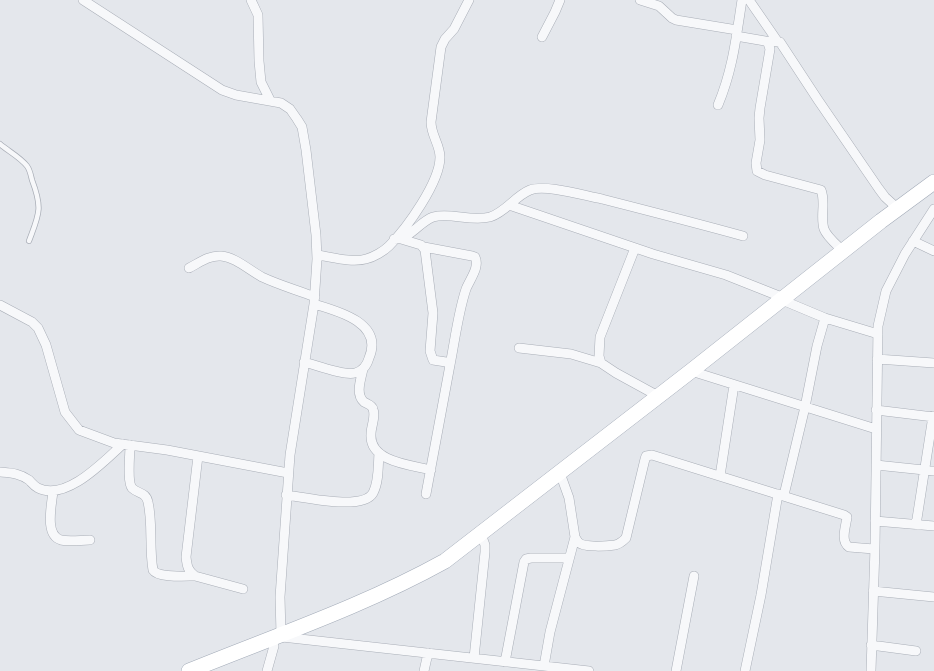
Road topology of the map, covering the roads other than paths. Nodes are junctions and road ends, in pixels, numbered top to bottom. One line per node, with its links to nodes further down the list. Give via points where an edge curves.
1 (83, 0): 12 (street, via 222,90 236,95)
2 (251, 0): 12 (street, via 258,15 262,82)
3 (469, 0): 20 (street, via 441,47 431,122 440,157 439,167 416,213)
4 (560, 0): 9 (street)
5 (640, 0): 8 (street, via 660,6 676,20)
6 (742, 0): 8 (street)
7 (749, 0): 11 (street)
8 (737, 33): 10 (street); 13 (street, via 730,70)
9 (542, 36)
10 (765, 41): 11 (street); 25 (street, via 770,49 760,108 757,171 821,190 824,228)
11 (778, 42): 17 (street, via 879,189)
12 (270, 100): 27 (street, via 290,109 302,127)
13 (718, 105)
14 (0, 144): 21 (lane, via 27,166 37,193 39,214)
15 (934, 182): 17 (main road)
16 (509, 205): 19 (street, via 530,190 550,188 674,216); 20 (street, via 498,213 479,219 435,217); 24 (street)
17 (898, 209): 25 (main road)
18 (934, 209): 22 (street)
19 (743, 236)
20 (398, 239): 23 (street); 27 (street, via 366,259)
21 (29, 241)
22 (912, 241): 26 (street); 33 (street, via 886,291)
23 (424, 247): 39 (street, via 433,313 431,357); 39 (street, via 472,256 476,260 462,303)
24 (635, 248): 29 (street, via 726,274); 37 (street, via 600,337)
25 (843, 251): 29 (main road)
26 (934, 252)
27 (317, 255): 30 (street)
28 (189, 268): 30 (street, via 213,256 230,258 263,277)
29 (783, 299): 32 (street); 41 (main road)
30 (314, 300): 36 (street); 40 (street, via 354,319 370,335 373,342 372,351)
31 (0, 305): 48 (street, via 32,322 38,328 46,345 65,412 75,426 95,437)
32 (825, 318): 33 (street); 44 (street)
33 (878, 334): 35 (street)
34 (519, 348): 37 (street, via 571,354)
35 (877, 358): 38 (street); 45 (street)
36 (304, 362): 40 (street, via 350,374); 55 (street)
37 (601, 363): 43 (street)
38 (934, 363)
39 (450, 365): 52 (street)
40 (363, 370): 49 (street, via 359,390 364,401 374,410 370,434)
41 (691, 371): 42 (street); 43 (main road)
42 (734, 385): 44 (street); 57 (street)
43 (658, 396): 56 (main road)
44 (805, 407): 47 (street); 60 (street)
45 (876, 410): 46 (street); 47 (street)
46 (933, 416): 53 (street)
47 (876, 429): 51 (street)
48 (126, 445): 50 (street); 58 (street, via 83,478 63,490); 70 (street, via 130,483 133,489 148,500 153,570 160,575)
49 (379, 453): 52 (street, via 388,459); 61 (street, via 375,487 369,498 341,502)
50 (198, 456): 55 (street); 70 (street, via 186,557 187,566)
51 (876, 465): 53 (street); 62 (street)
52 (431, 470): 59 (street)
53 (929, 470): 63 (street)
54 (0, 472): 58 (street, via 17,473 37,488)
55 (288, 473): 61 (street)
56 (560, 473): 65 (main road); 66 (street, via 569,498)
57 (720, 476): 60 (street); 66 (street, via 652,455 646,456 626,538 615,545 590,546 578,542)
58 (53, 491): 67 (street, via 50,523 54,535 62,540)
59 (426, 494)
60 (781, 494): 68 (street, via 846,516 846,546); 87 (street)
61 (286, 495): 75 (street)
62 (875, 521): 63 (street); 68 (street)
63 (916, 525): 64 (street)
64 (934, 526)
65 (481, 534): 75 (main road, via 445,561 418,576); 79 (street, via 485,552)
66 (575, 537): 69 (street)
67 (90, 540)
68 (874, 549): 73 (street)
69 (569, 558): 80 (street, via 531,558 524,562); 81 (street)
70 (195, 576): 72 (street)
71 (694, 576): 86 (street)
72 (243, 588)
73 (873, 591): 74 (street); 76 (street)
74 (934, 597)
75 (276, 636): 78 (street); 82 (main road); 83 (street)
76 (871, 645): 77 (street); 88 (street)
77 (916, 651)
78 (428, 653): 79 (street); 84 (street)
79 (474, 658): 80 (street)
80 (506, 662): 81 (street)
81 (544, 666): 85 (street)
82 (189, 671)
83 (267, 671)
84 (424, 671)
85 (589, 671)
86 (676, 671)
87 (745, 671)
88 (870, 671)

